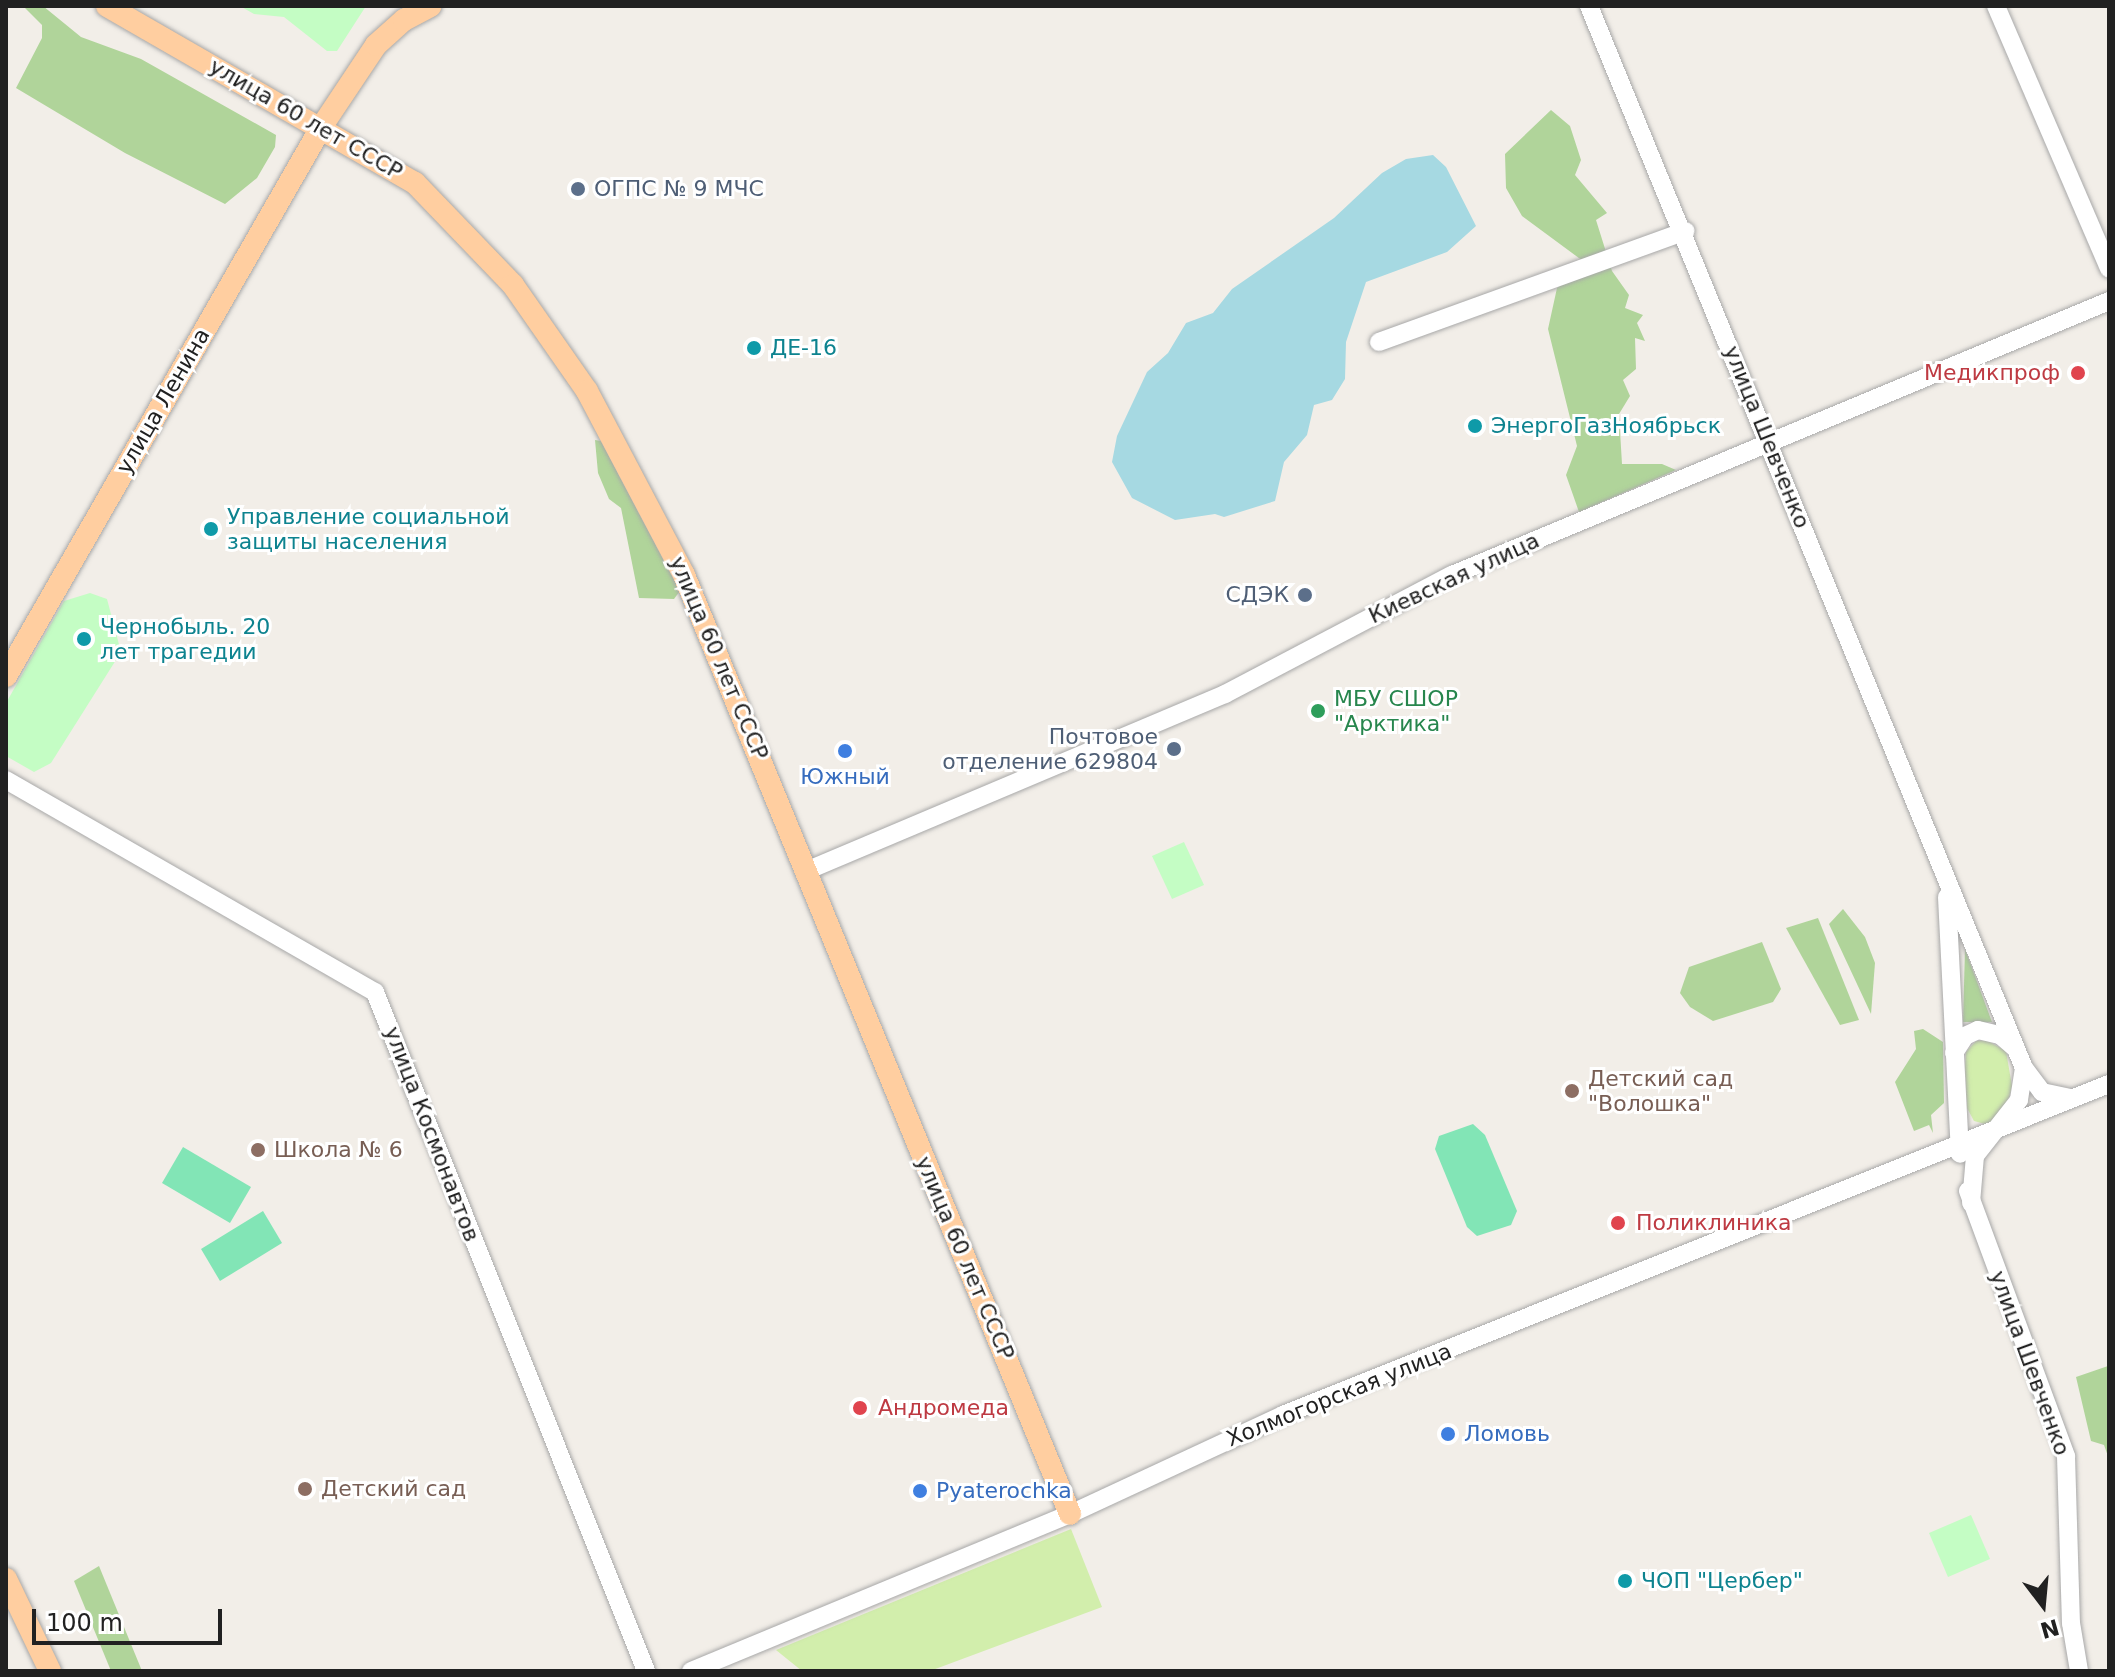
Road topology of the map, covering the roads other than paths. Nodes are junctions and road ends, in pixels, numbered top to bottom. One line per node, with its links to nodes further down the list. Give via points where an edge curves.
1 (107, 6): 5 (main road, улица 60 лет СССР)
2 (430, 6): 5 (main road, улица Ленина, via 376,45)
3 (1589, 6): 6 (street, улица Шевченко)
4 (1996, 6): 7 (street)
5 (322, 126): 11 (main road, улица Ленина); 14 (main road, улица 60 лет СССР, via 415,183 451,216 513,285 587,391 673,550)
6 (1686, 231): 9 (street); 10 (street, улица Шевченко)
7 (2109, 269)
8 (2109, 301): 10 (street, Киевская улица)
9 (1379, 342)
10 (1768, 441): 13 (street, улица Шевченко); 14 (street, Киевская улица, via 1418,590 1225,694)
11 (6, 676)
12 (6, 780): 26 (street, улица Космонавтов, via 329,964 380,999)
13 (1942, 870): 15 (street, via 1953,942); 16 (street)
14 (806, 871): 23 (main road, улица 60 лет СССР)
15 (1954, 1053): 16 (street, via 1965,1036 1985,1029 2007,1040); 19 (street)
16 (2022, 1063): 18 (street, via 2050,1097); 20 (street, via 2019,1100)
17 (2109, 1084): 18 (street, Холмогорская улица)
18 (2080, 1096): 20 (street, Холмогорская улица)
19 (1955, 1100): 20 (street, via 1966,1127 1976,1133); 21 (street, улица Шевченко)
20 (1992, 1132): 21 (street, Холмогорская улица); 22 (street, via 1971,1166)
21 (1958, 1146): 22 (street, улица Шевченко); 23 (street, Холмогорская улица, via 1283,1415)
22 (1971, 1203): 28 (street, улица Шевченко, via 2066,1456 2071,1623)
23 (1070, 1514): 27 (street, Холмогорская улица)
24 (6, 1579): 25 (main road)
25 (50, 1671)
26 (646, 1671)
27 (691, 1671)
28 (2079, 1671)

